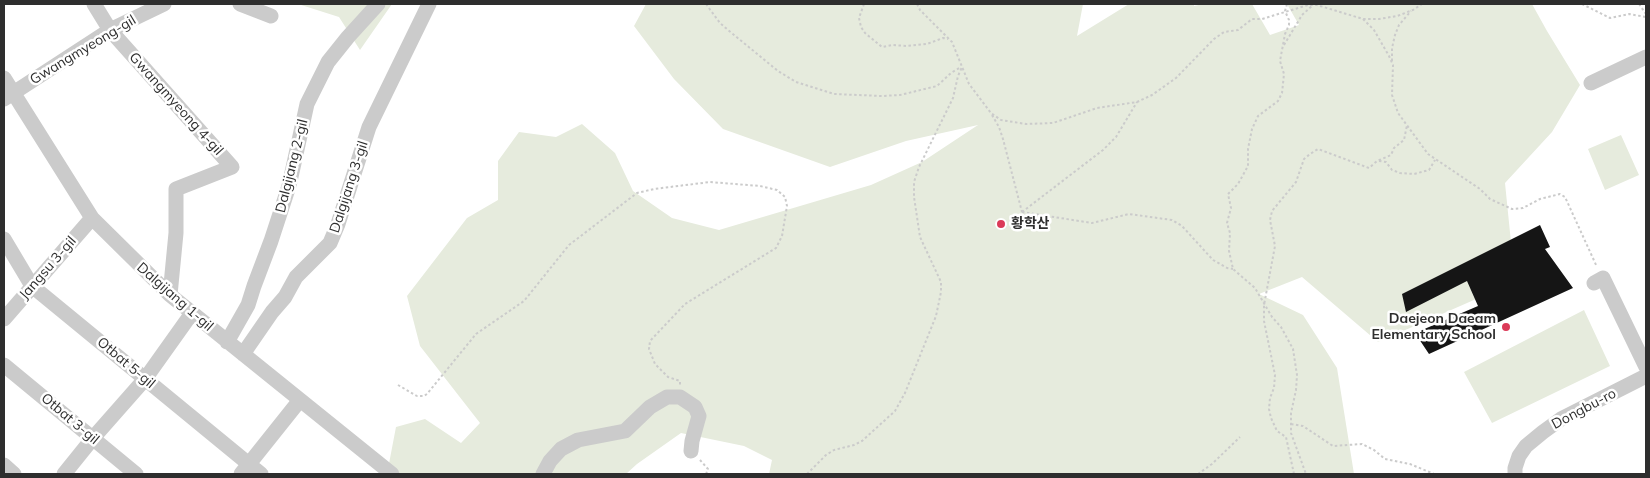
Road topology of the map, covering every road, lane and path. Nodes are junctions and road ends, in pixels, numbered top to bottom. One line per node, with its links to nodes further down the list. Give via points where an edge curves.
1 (94, 4): 22 (street, Gwangmyeong 4-gil)
2 (164, 4): 22 (street, Gwangmyeong-gil)
3 (240, 4): 19 (street)
4 (341, 4): 5 (path)
5 (347, 4)
6 (378, 4): 46 (street, Dalgijang 2-gil, via 328,62 308,104 289,186 271,241 248,305)
7 (429, 4): 47 (street, Dalgijang 3-gil, via 369,127 330,243 296,277)
8 (706, 4): 27 (path, via 720,23 778,72 796,82 834,94 882,96 938,86)
9 (864, 4): 23 (path, via 859,18 861,27 882,46 928,44)
10 (917, 4): 23 (path)
11 (1287, 4): 18 (path)
12 (1318, 4): 16 (path); 21 (path)
13 (1422, 4): 17 (path)
14 (1582, 4): 20 (path, via 1610,18 1629,14)
15 (1639, 4): 20 (path)
16 (1313, 5): 18 (path); 24 (path, via 1302,15)
17 (1413, 10): 21 (path, via 1397,16); 26 (path, via 1394,34)
18 (1285, 12): 24 (path, via 1289,25); 31 (path, via 1252,19 1238,30 1224,32 1214,38 1176,78)
19 (271, 16)
20 (1646, 16)
21 (1363, 19): 26 (path, via 1385,46)
22 (110, 30): 30 (street, Gwangmyeong-gil); 42 (street, Gwangmyeong 4-gil, via 232,167 176,190)
23 (948, 39): 27 (path)
24 (1284, 45): 39 (path, via 1280,61 1284,74 1281,97 1258,116 1248,149 1248,166 1228,194 1231,208 1229,252)
25 (1646, 57): 29 (street)
26 (1392, 65): 33 (path, via 1392,95 1398,113)
27 (962, 67): 32 (path, via 969,84); 67 (path, via 954,98 914,182 920,237 941,282 936,316 895,410 862,441 834,450)
28 (4, 78): 30 (street, Dalgijang 1-gil)
29 (1591, 83)
30 (8, 96): 37 (street, Dalgijang 1-gil)
31 (1137, 102): 32 (path, via 1097,108 1053,123 1026,124 1002,120); 36 (path, via 1116,137 1103,150)
32 (991, 113): 36 (path, via 1003,139)
33 (1407, 125): 34 (path); 35 (path, via 1404,140 1391,155)
34 (1434, 160): 35 (path, via 1429,170 1414,174 1400,174 1386,162); 40 (path, via 1490,199 1512,209 1560,194 1565,197)
35 (1376, 161): 43 (path, via 1369,168 1318,149 1304,159 1296,182 1272,210 1270,220 1275,246)
36 (1022, 212): 39 (path, via 1092,222 1129,214 1172,220 1182,226 1213,260)
37 (92, 218): 41 (street, Jangsu 3-gil); 42 (street, Dalgijang 1-gil)
38 (4, 239): 41 (street, Otbat 5-gil)
39 (1233, 269): 43 (path, via 1255,288)
40 (1598, 280): 49 (street)
41 (32, 286): 45 (street, Jangsu 3-gil); 51 (street, Otbat 5-gil)
42 (170, 295): 44 (street, Dalgijang 1-gil)
43 (1264, 305): 55 (path, via 1288,339 1295,357 1298,375); 69 (path, via 1275,375 1269,409 1277,431 1286,438)
44 (192, 314): 46 (street, Dalgijang 1-gil); 51 (street)
45 (4, 319)
46 (227, 342): 47 (street, Dalgijang 1-gil)
47 (243, 354): 54 (street, Dalgijang 1-gil)
48 (4, 365): 57 (street, Otbat 3-gil)
49 (1646, 367)
50 (1646, 376): 72 (street, Dongbu-ro, via 1561,419 1543,432 1519,456)
51 (145, 379): 57 (street); 60 (street, Otbat 5-gil)
52 (398, 385): 53 (path, via 420,396 428,394 476,334 524,301 569,245 636,193 710,182 777,190 785,197 787,206 782,236 776,248 685,304 650,341 649,349 659,369 680,381)
53 (680, 397): 58 (street, via 694,407 699,416); 65 (street, via 667,397 650,407 625,431 578,440 561,449)
54 (300, 400): 60 (street); 64 (street, Dalgijang 1-gil)
55 (1291, 424): 70 (path, via 1291,433); 71 (path, via 1303,426 1332,446 1362,444 1385,460 1410,464)
56 (1240, 437): 68 (path)
57 (92, 438): 62 (street); 63 (street, Otbat 3-gil)
58 (691, 451): 66 (path, via 708,469)
59 (4, 465): 61 (street)
60 (250, 471)
61 (14, 474)
62 (64, 474)
63 (136, 474)
64 (392, 474)
65 (543, 474)
66 (706, 474)
67 (807, 474)
68 (1198, 474)
69 (1294, 474)
70 (1306, 474)
71 (1434, 474)
72 (1515, 474)

